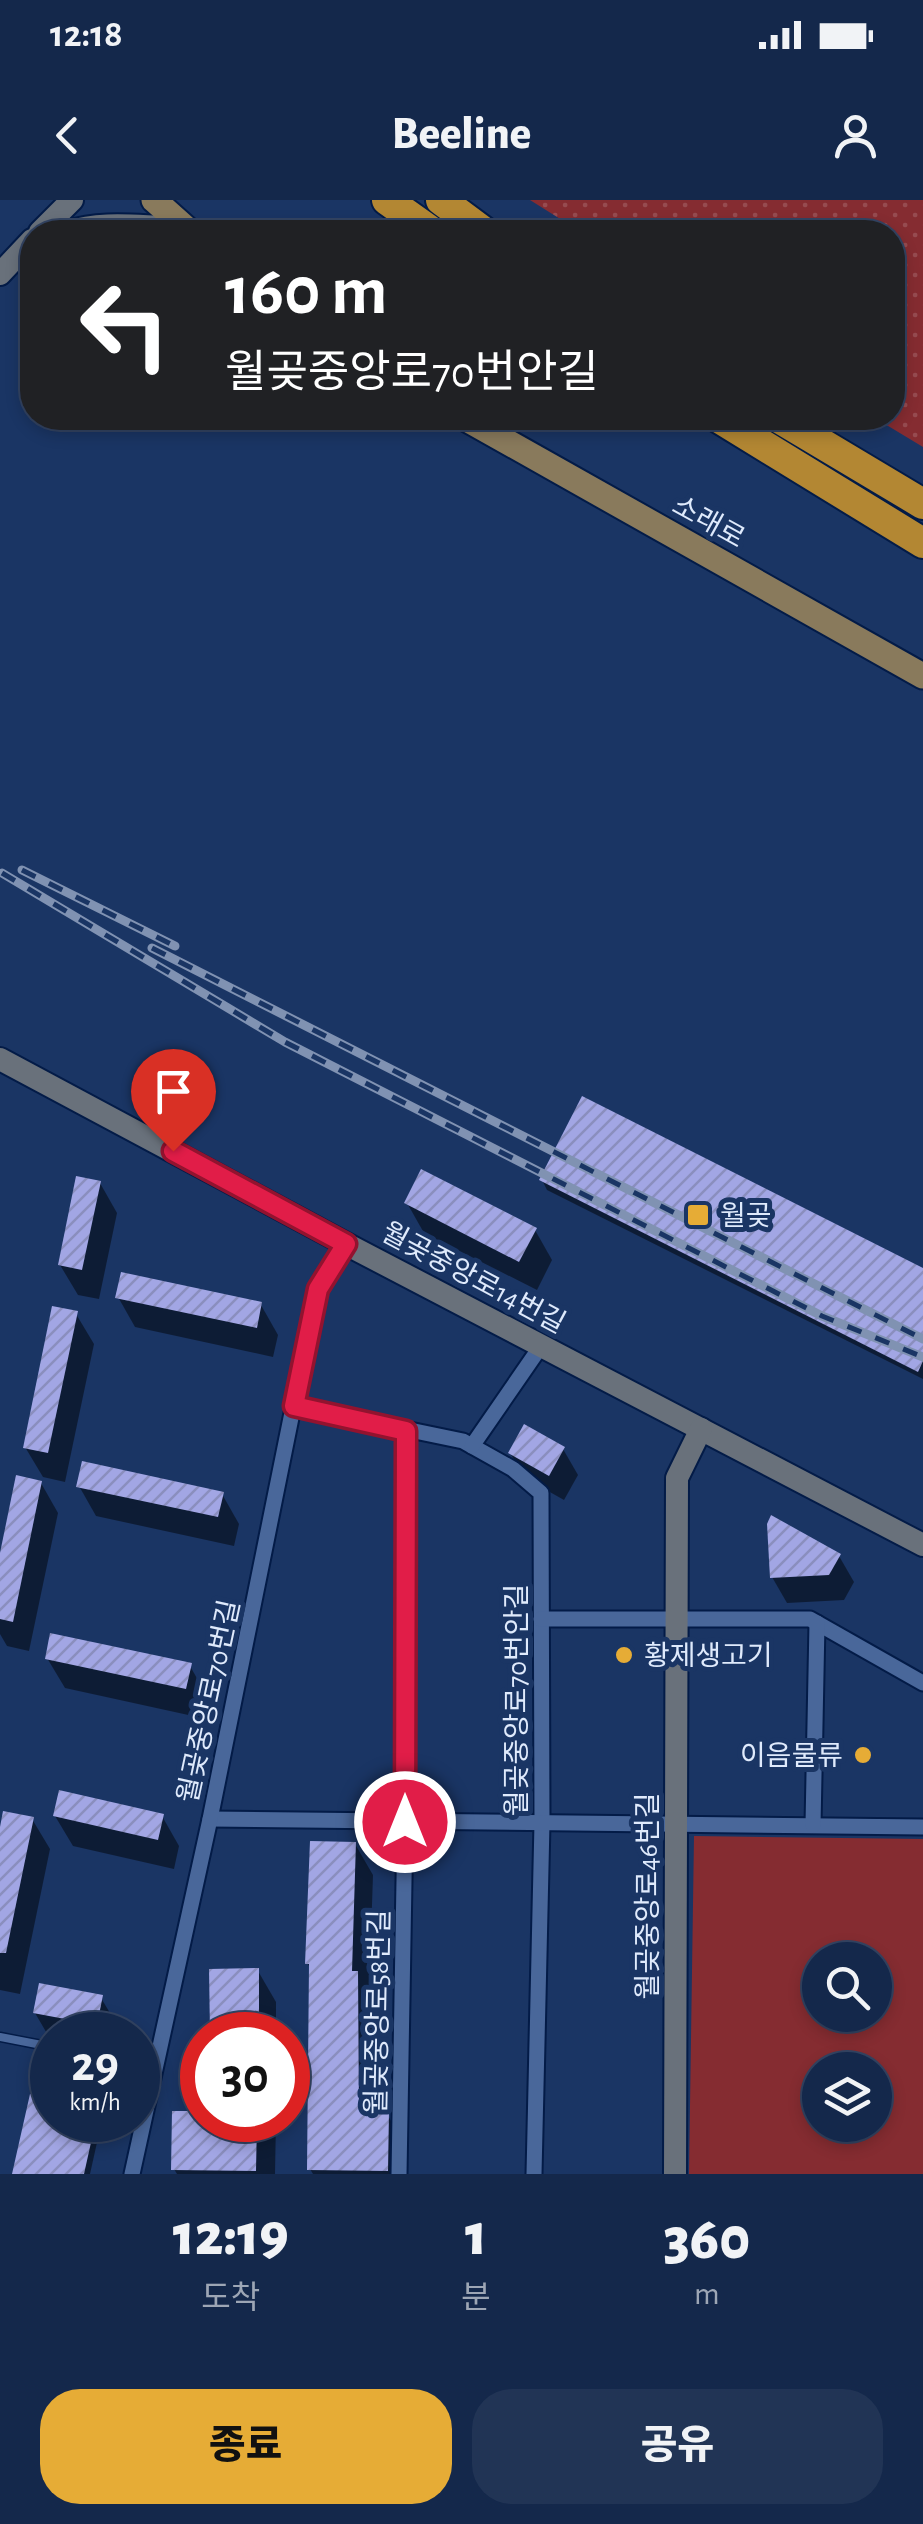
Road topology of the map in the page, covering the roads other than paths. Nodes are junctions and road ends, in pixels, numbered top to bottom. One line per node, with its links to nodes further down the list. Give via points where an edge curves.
1 (72, 200): 5 (street)
2 (154, 200): 6 (main road)
3 (387, 200): 7 (highway)
4 (441, 200): 8 (highway)
5 (53, 220)
6 (176, 220)
7 (415, 220)
8 (468, 220)
9 (20, 253): 10 (street)
10 (0, 274)
11 (486, 430): 16 (main road, 소래로)
12 (738, 430): 15 (highway)
13 (799, 430): 14 (highway)
14 (923, 504)
15 (923, 544)
16 (923, 676)
17 (0, 1058): 18 (street, 월곶중앙로14번길)
18 (346, 1244): 19 (street, 월곶중앙로14번길); 20 (street, 월곶중앙로70번길, via 318,1289)
19 (541, 1346): 21 (street, 월곶중앙로14번길); 23 (street)
20 (294, 1406): 22 (street, 월곶중앙로70번안길); 29 (street, 월곶중앙로70번길)
21 (701, 1429): 24 (street, 월곶중앙로14번길); 25 (street, 월곶중앙로46번길, via 677,1478)
22 (406, 1431): 23 (street, 월곶중앙로70번안길); 30 (street, 월곶중앙로58번길)
23 (472, 1446): 26 (street, 월곶중앙로70번안길, via 540,1492)
24 (923, 1545)
25 (678, 1619): 26 (street); 27 (street); 32 (street, 월곶중앙로46번길)
26 (541, 1620): 31 (street, 월곶중앙로70번안길)
27 (816, 1623): 28 (street); 33 (street)
28 (923, 1683)
29 (210, 1820): 30 (street); 37 (street, 월곶중앙로70번길)
30 (405, 1822): 31 (street); 40 (street, 월곶중앙로58번길)
31 (542, 1824): 32 (street); 41 (street, 월곶중앙로70번안길)
32 (678, 1825): 33 (street); 42 (street, 월곶중앙로46번길)
33 (814, 1825): 34 (street)
34 (923, 1826)
35 (0, 2036): 36 (lane)
36 (30, 2042)
37 (160, 2045)
38 (139, 2142): 39 (street, 월곶중앙로70번길)
39 (132, 2174)
40 (399, 2174)
41 (534, 2174)
42 (675, 2174)

